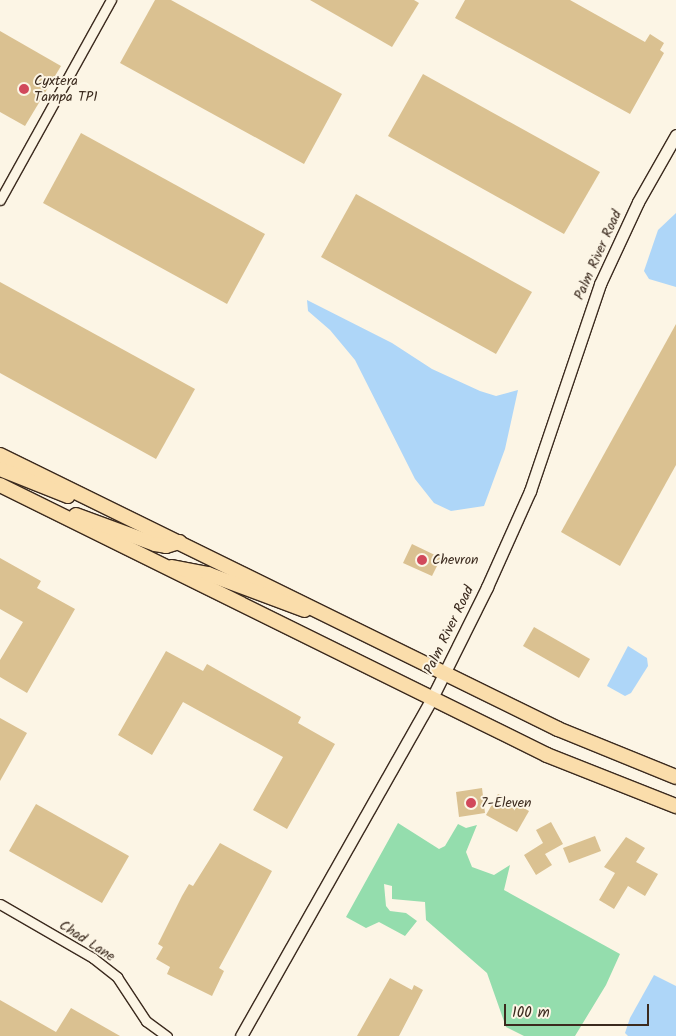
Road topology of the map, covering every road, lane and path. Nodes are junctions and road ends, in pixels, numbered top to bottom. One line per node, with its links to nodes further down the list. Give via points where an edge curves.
1 (111, 0): 3 (street)
2 (676, 135): 11 (street, Palm River Road, via 638,202 600,284 521,515)
3 (0, 200)
4 (0, 455): 7 (main road)
5 (0, 469): 7 (main road, via 66,496)
6 (4, 487): 8 (main road, via 155,544 172,546); 9 (main road)
7 (93, 500): 8 (main road)
8 (179, 542): 10 (main road)
9 (165, 567): 10 (main road, via 208,574 290,607); 12 (main road)
10 (332, 617): 11 (main road)
11 (444, 674): 12 (street, Palm River Road); 13 (main road, via 565,732)
12 (431, 700): 14 (main road, via 592,775); 17 (street, Palm River Road)
13 (676, 777)
14 (676, 806)
15 (0, 904): 16 (street, Chad Lane, via 93,958 116,977 146,1021)
16 (167, 1036)
17 (241, 1036)

